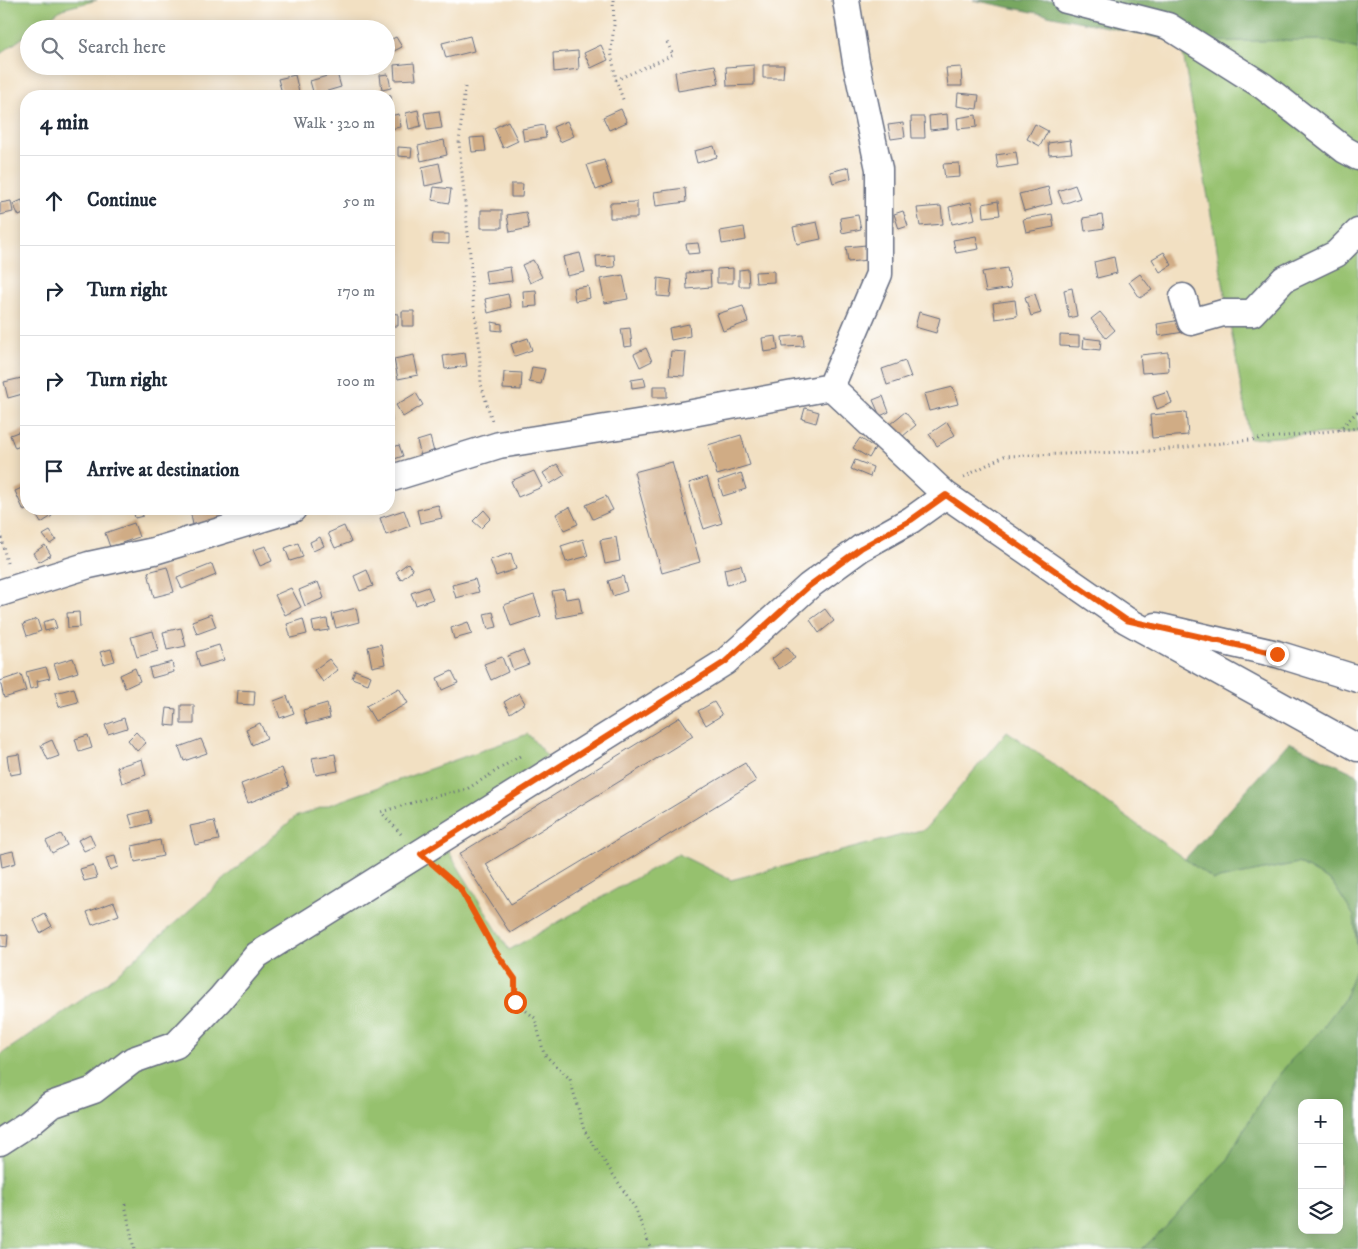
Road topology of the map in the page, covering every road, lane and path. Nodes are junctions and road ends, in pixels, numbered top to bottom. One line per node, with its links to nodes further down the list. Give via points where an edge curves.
1 (613, 0): 5 (path, via 611,51)
2 (846, 0): 11 (street, via 879,169 879,274)
3 (1066, 0): 8 (street, via 1168,26 1263,86)
4 (666, 40): 5 (path, via 674,55)
5 (616, 80): 7 (path)
6 (465, 87): 15 (path, via 459,143 472,294 481,384)
7 (624, 102)
8 (1358, 157)
9 (1358, 232): 10 (street, via 1336,254 1284,279 1252,313 1223,313 1192,322)
10 (1183, 297)
11 (831, 387): 15 (street); 17 (street)
12 (1358, 411): 14 (path)
13 (1358, 428): 14 (path)
14 (1338, 430): 17 (path, via 1151,451 1004,456)
15 (499, 445): 16 (street)
16 (395, 476)
17 (942, 493): 21 (street); 24 (street, via 911,520 861,548 809,586 725,662)
18 (273, 515): 20 (street)
19 (0, 533): 20 (path)
20 (8, 590)
21 (1126, 620): 22 (street, via 1277,654); 23 (street)
22 (1358, 679)
23 (1358, 748)
24 (559, 767): 25 (street); 25 (path, via 520,756 467,789 381,812)
25 (421, 854): 26 (street, via 257,956 176,1045 133,1060 94,1090 51,1105); 29 (path, via 460,888 495,951 515,979 515,1002 535,1018 544,1054 570,1079 584,1130 635,1208)
26 (0, 1142)
27 (125, 1204): 28 (path)
28 (134, 1249)
29 (651, 1249)

